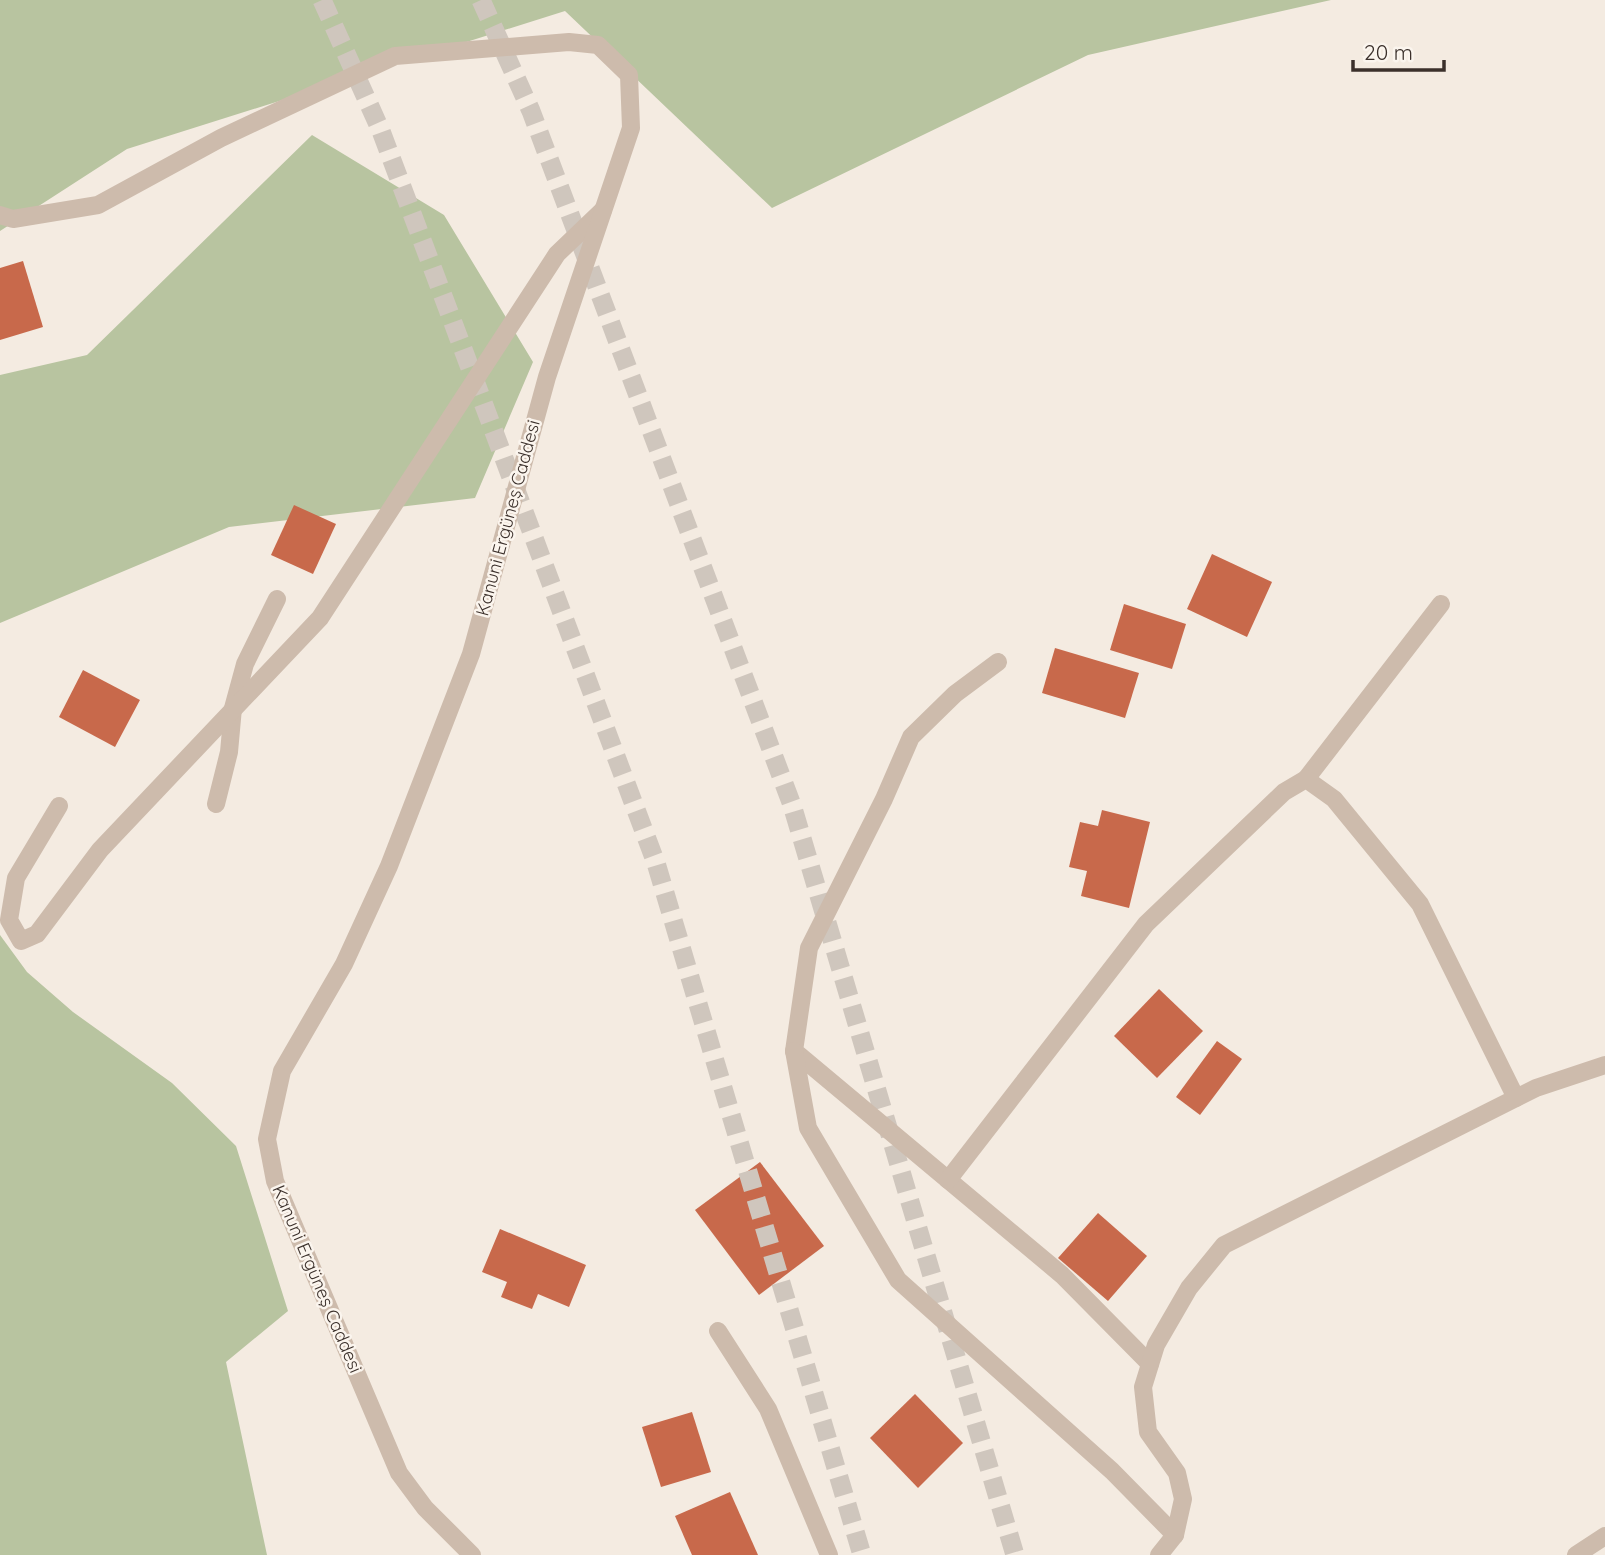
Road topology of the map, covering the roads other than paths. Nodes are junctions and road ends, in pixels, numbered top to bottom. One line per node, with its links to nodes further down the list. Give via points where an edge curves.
1 (603, 211): 2 (street, Kanuni Ergüneş Caddesi, via 631,128 629,75 598,46 569,43 395,56 221,138 98,205 13,219); 6 (street, via 557,254 320,618); 18 (street, Kanuni Ergüneş Caddesi, via 547,377 471,654 389,866 344,964 282,1071 267,1139 275,1181 399,1473 425,1508)
2 (0, 215)
3 (277, 599): 6 (street, via 245,664)
4 (1441, 604): 7 (street)
5 (998, 662): 10 (street, via 955,694 911,737 809,948)
6 (233, 708): 8 (street, via 229,752); 9 (street, via 100,850 37,934 21,941 9,920 16,878)
7 (1306, 779): 12 (street, via 1334,799 1420,904); 13 (street, via 1284,792 1146,924)
8 (216, 804)
9 (58, 806)
10 (794, 1051): 13 (street); 16 (street, via 808,1128 898,1280 1112,1471)
11 (1605, 1065): 12 (street)
12 (1516, 1098): 15 (street, via 1224,1245 1189,1287)
13 (948, 1180): 15 (street, via 1062,1275)
14 (718, 1331): 19 (street, via 768,1409)
15 (1150, 1364): 16 (street, via 1143,1387 1148,1432 1177,1473 1183,1499)
16 (1175, 1535): 20 (street)
17 (1605, 1536): 21 (street)
18 (472, 1555)
19 (829, 1555)
20 (1159, 1555)
21 (1576, 1555)

